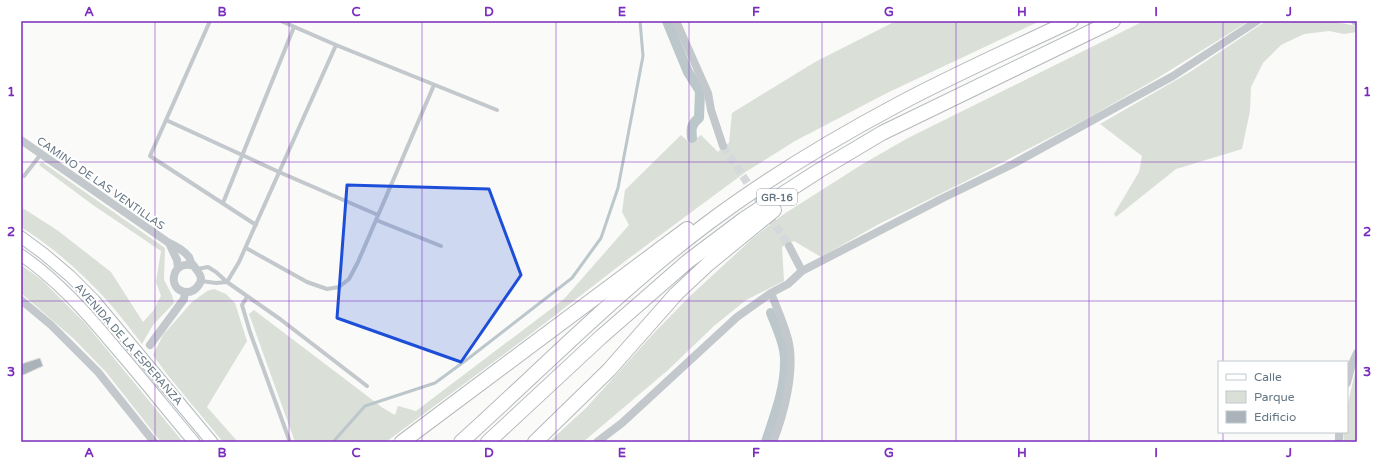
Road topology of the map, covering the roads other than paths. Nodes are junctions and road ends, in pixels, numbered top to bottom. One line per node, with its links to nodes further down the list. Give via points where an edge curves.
1 (210, 21): 11 (lane)
2 (281, 21): 7 (lane)
3 (676, 21): 13 (street, via 708,93)
4 (1071, 21): 20 (highway, GR-16, via 907,99 791,166)
5 (1113, 21): 16 (highway, GR-16, via 882,133)
6 (1257, 21): 32 (street, via 1173,76 1013,164)
7 (294, 27): 8 (lane); 15 (lane)
8 (336, 45): 9 (lane); 17 (lane)
9 (434, 85): 10 (lane); 21 (lane)
10 (497, 110)
11 (166, 120): 15 (lane); 19 (lane, via 150,156)
12 (21, 140): 14 (street, CAMINO DE LAS VENTILLAS)
13 (723, 146)
14 (41, 154): 18 (lane); 25 (street, CAMINO DE LAS VENTILLAS)
15 (242, 155): 17 (lane); 19 (lane)
16 (820, 170): 49 (highway, GR-16, via 744,219 687,262 601,337); 50 (highway, via 802,190 772,211 676,294 610,370)
17 (279, 172): 21 (lane); 23 (lane)
18 (24, 176)
19 (223, 203): 23 (lane)
20 (735, 204): 47 (highway, via 705,216); 48 (highway, GR-16, via 601,312)
21 (378, 215): 22 (lane)
22 (376, 220): 26 (lane); 28 (lane, via 349,279 339,287 327,289 307,282)
23 (256, 225): 28 (lane)
24 (21, 237): 45 (main road, AVENIDA DE LA ESPERANZA, via 70,276 94,300)
25 (169, 243): 30 (street, CAMINO DE LAS VENTILLAS); 31 (street, CAMINO DE LAS VENTILLAS, via 188,256)
26 (441, 246)
27 (789, 246): 32 (street)
28 (246, 248): 34 (lane)
29 (21, 255): 44 (main road, AVENIDA DE LA ESPERANZA, via 36,265 86,312)
30 (178, 268): 31 (street, via 186,265); 35 (street, via 174,280 177,288)
31 (195, 268): 33 (street, via 200,272); 34 (lane, via 208,267)
32 (802, 271): 36 (street, via 788,284)
33 (201, 281): 34 (lane); 35 (street, via 197,288)
34 (227, 282): 37 (lane)
35 (185, 292): 39 (street, via 184,299)
36 (771, 293): 51 (street, via 737,317 622,423); 52 (street, via 788,341 790,363 780,423)
37 (248, 297): 42 (lane); 46 (lane, via 242,306)
38 (21, 300): 43 (street, via 51,325 98,372)
39 (150, 345)
40 (1357, 353): 41 (street)
41 (1348, 379)
42 (367, 386)
43 (154, 442)
44 (194, 442)
45 (212, 442)
46 (290, 442)
47 (402, 442)
48 (462, 442)
49 (488, 442)
50 (535, 442)
51 (597, 442)
52 (773, 442)

